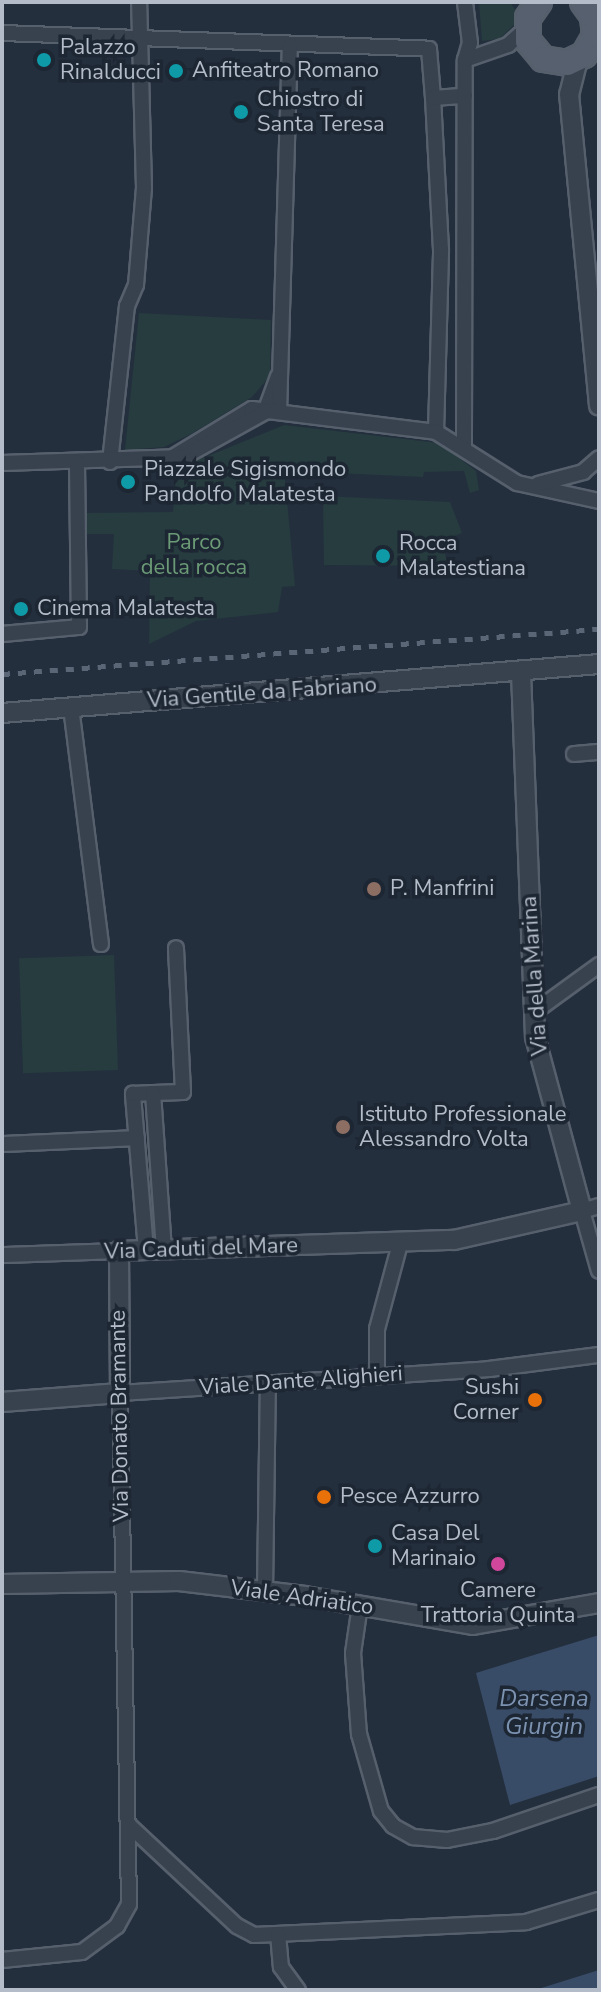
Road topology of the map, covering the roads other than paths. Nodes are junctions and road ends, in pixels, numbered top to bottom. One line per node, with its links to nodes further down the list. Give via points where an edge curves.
1 (139, 2): 7 (street)
2 (465, 2): 10 (street, via 470,43)
3 (583, 2): 5 (main road)
4 (527, 13): 9 (main road, via 534,52 543,59 567,63); 10 (street, via 508,45)
5 (597, 28): 9 (main road)
6 (2, 33): 7 (street)
7 (136, 39): 8 (street); 19 (street, via 144,188 136,285 127,306)
8 (290, 46): 12 (street, via 429,49); 14 (street, via 278,376)
9 (587, 56): 13 (street, via 569,94)
10 (465, 60): 11 (street)
11 (465, 96): 12 (street); 16 (street)
12 (433, 98): 15 (street, via 441,250)
13 (599, 406)
14 (272, 412): 15 (street); 19 (street, via 200,451 168,460)
15 (436, 432): 16 (street)
16 (464, 445): 21 (street, via 499,475)
17 (599, 458): 21 (street, via 572,477)
18 (77, 462): 19 (street); 20 (street); 23 (street, via 79,627)
19 (110, 462)
20 (2, 463)
21 (530, 486): 22 (street)
22 (599, 501)
23 (2, 634)
24 (599, 664): 25 (street, Via Gentile da Fabriano)
25 (521, 672): 26 (street, Via Gentile da Fabriano); 33 (street, Via della Marina)
26 (71, 707): 27 (street, Via Gentile da Fabriano); 30 (street)
27 (2, 713)
28 (599, 752): 29 (street)
29 (574, 754)
30 (101, 944)
31 (176, 948): 34 (street, via 183,1092)
32 (599, 965): 33 (street)
33 (533, 1013): 37 (street, Via della Marina, via 539,1060)
34 (153, 1093): 35 (street, via 133,1094); 39 (street)
35 (137, 1138): 36 (street); 39 (street)
36 (2, 1144)
37 (590, 1208): 38 (street, Via Caduti del Mare, via 508,1230); 42 (street, Via della Marina)
38 (400, 1244): 39 (street, Via Caduti del Mare); 44 (street, via 377,1329)
39 (155, 1250): 40 (street, Via Caduti del Mare)
40 (119, 1251): 41 (street, Via Caduti del Mare); 46 (street, Via Donato Bramante)
41 (2, 1255)
42 (599, 1271)
43 (599, 1355): 44 (street, Viale Dante Alighieri)
44 (377, 1376): 45 (street, Viale Dante Alighieri)
45 (268, 1384): 46 (street, Viale Dante Alighieri); 50 (street)
46 (120, 1393): 47 (street, Viale Dante Alighieri); 48 (street, Via Donato Bramante)
47 (2, 1402)
48 (123, 1580): 49 (street, Viale Adriatico); 50 (street, Viale Adriatico); 54 (street, Via Donato Bramante)
49 (2, 1584)
50 (265, 1591): 52 (street, Viale Adriatico)
51 (599, 1603): 52 (street, Viale Adriatico, via 473,1625 398,1616)
52 (360, 1605): 53 (street, via 353,1653 359,1734 381,1811 393,1826 413,1837 447,1840 493,1831)
53 (599, 1795)
54 (130, 1826): 56 (street, via 237,1926 254,1935); 57 (street, Via Donato Bramante, via 129,1904 117,1926 82,1952)
55 (599, 1900): 56 (street, via 526,1922)
56 (278, 1934): 58 (street, via 281,1967)
57 (2, 1960)
58 (298, 1990)

